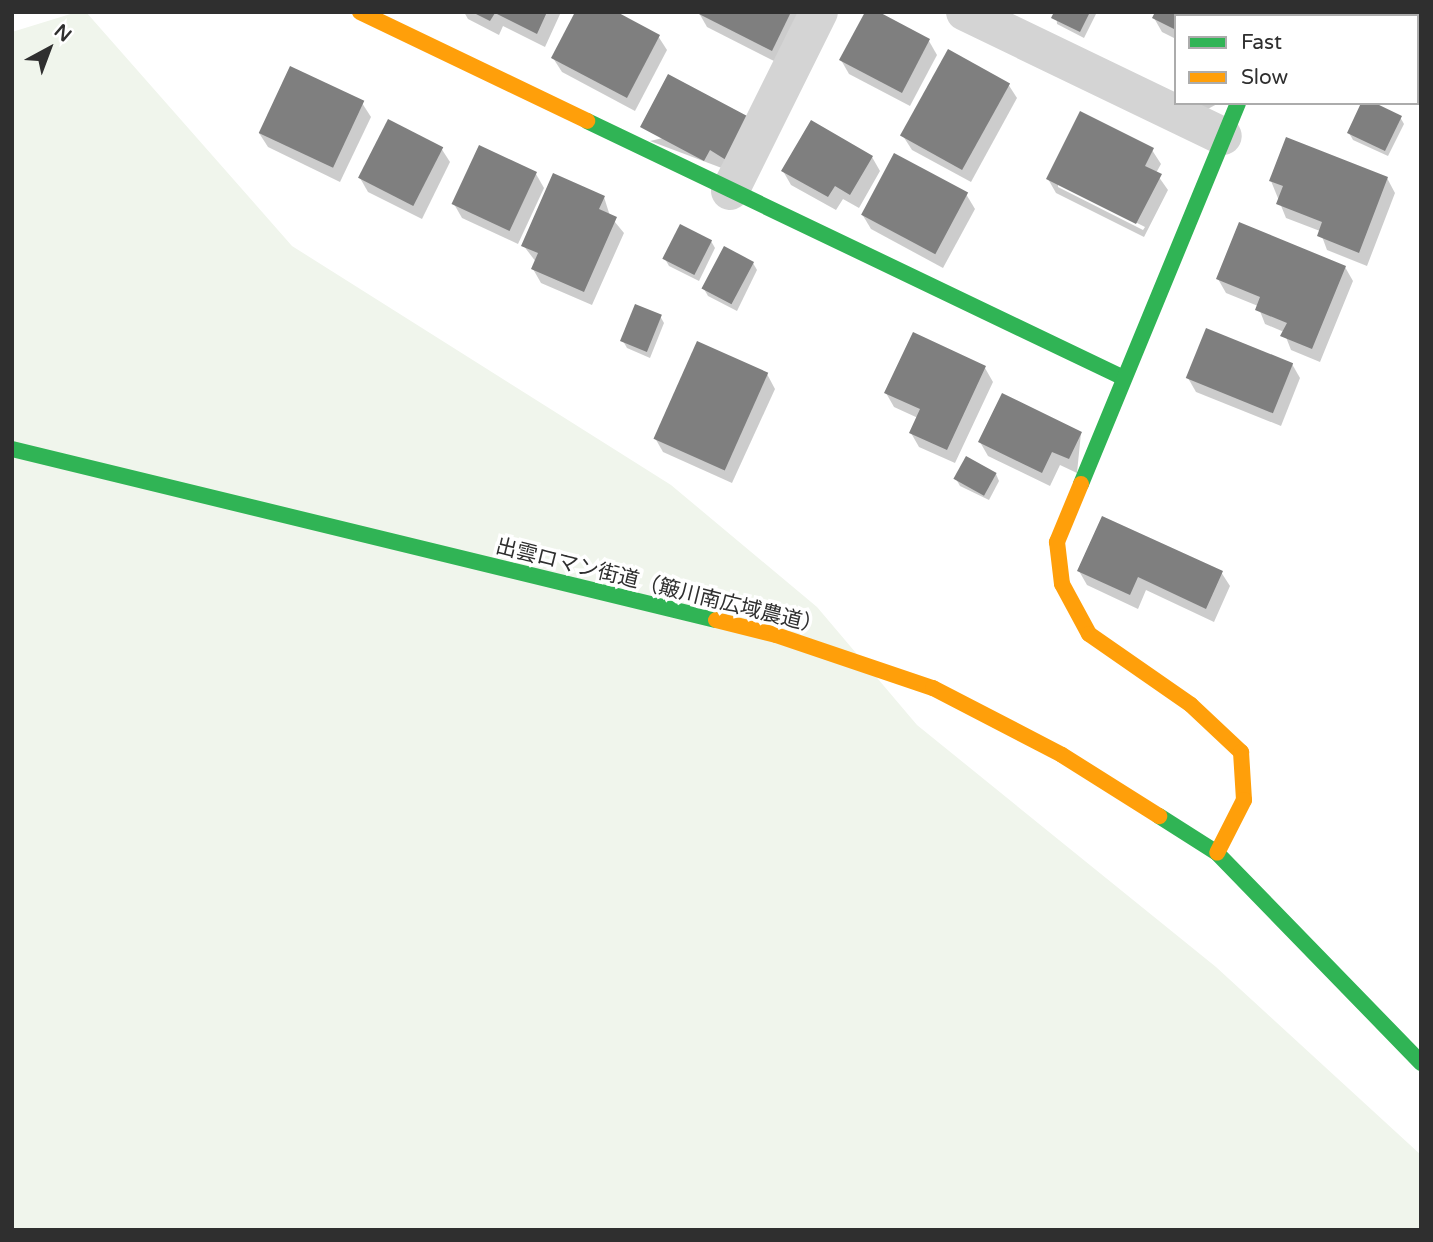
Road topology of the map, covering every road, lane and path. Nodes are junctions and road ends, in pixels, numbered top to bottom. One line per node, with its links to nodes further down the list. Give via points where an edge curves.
1 (360, 12): 7 (street)
2 (819, 12): 7 (street)
3 (965, 12): 4 (street)
4 (1174, 97)
5 (1193, 105): 6 (street)
6 (1230, 120): 8 (street)
7 (730, 191): 8 (street)
8 (1124, 378): 10 (street, via 1057,542 1062,584 1089,634 1191,705 1241,752 1244,800)
9 (12, 449): 10 (street, 出雲ロマン街道（簸川南広域農道）, via 790,639 933,688 1062,755)
10 (1217, 853): 11 (street, 出雲ロマン街道（簸川南広域農道）)
11 (1421, 1063)

